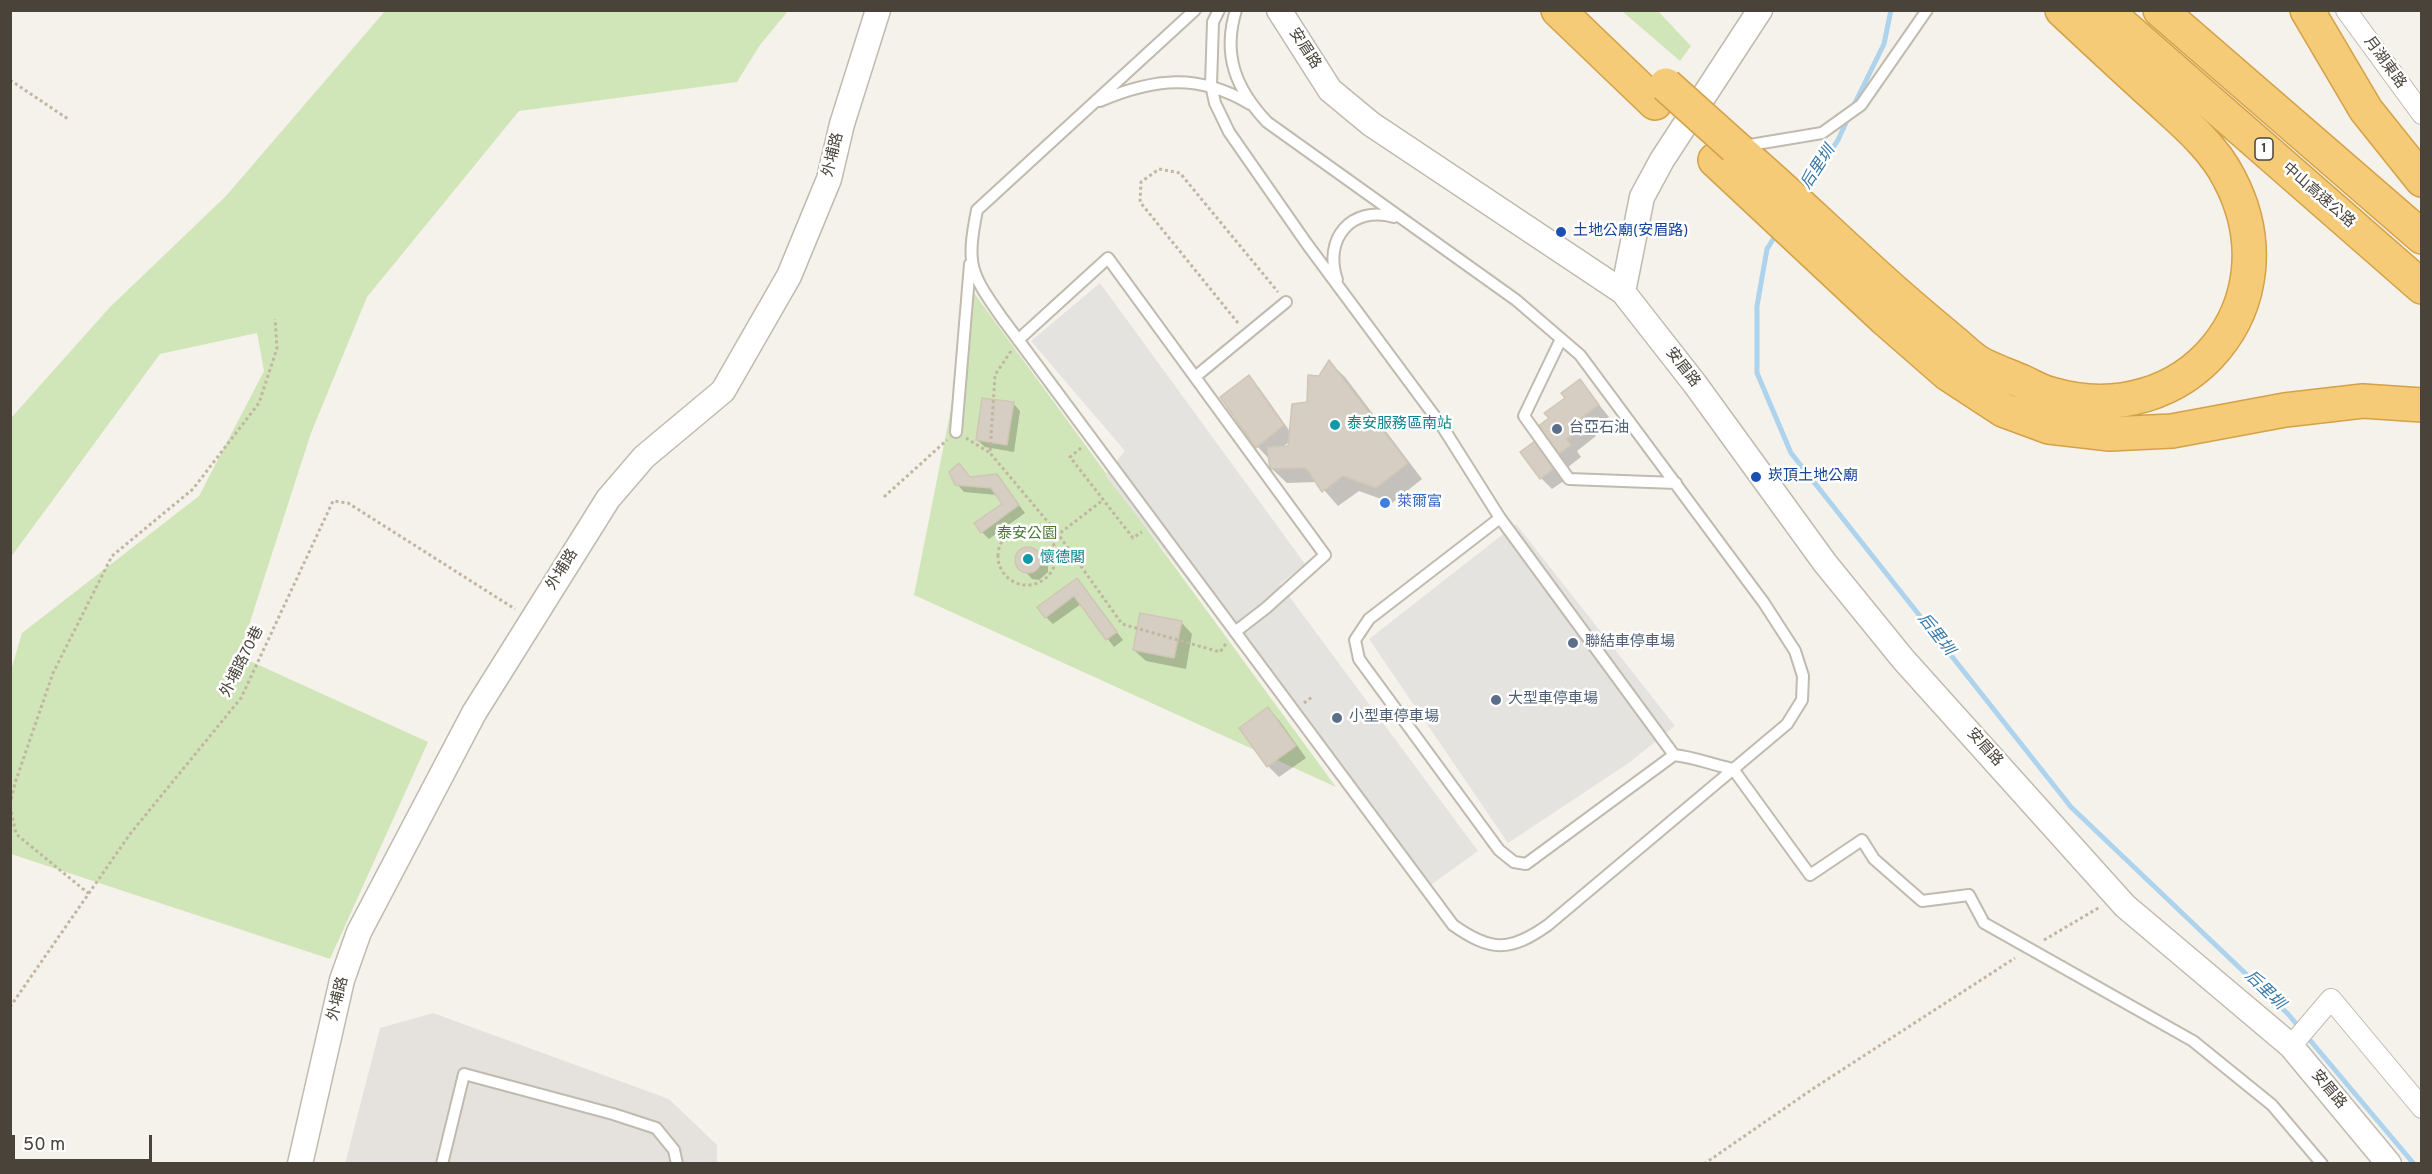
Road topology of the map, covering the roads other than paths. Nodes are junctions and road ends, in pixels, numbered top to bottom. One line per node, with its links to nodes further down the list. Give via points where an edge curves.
1 (878, 10): 42 (street, 外埔路, via 829,179 789,276 723,391 644,457 608,499 474,712 359,933 342,981)
2 (1195, 10): 17 (lane)
3 (1219, 10): 15 (lane, via 1213,22)
4 (1236, 10): 18 (lane, via 1230,29 1232,69)
5 (1279, 10): 28 (street, 安眉路, via 1330,90 1371,124)
6 (1558, 10): 16 (highway)
7 (1585, 10): 16 (highway)
8 (1760, 10): 28 (street, via 1642,197)
9 (2062, 10): 23 (highway, via 2180,119 2220,162 2234,187 2248,228 2248,277 2234,322 2206,360 2183,379 2147,395 2093,401 2048,394 1979,363)
10 (2105, 10): 27 (highway, 中山高速公路 / 1)
11 (2160, 10): 24 (highway, 1)
12 (2307, 10): 21 (highway, via 2366,110)
13 (2346, 10): 19 (street, 月湖東路)
14 (1925, 13): 20 (lane, via 1861,105 1822,133)
15 (1211, 85): 17 (lane, via 1167,82 1125,90); 18 (lane); 26 (lane, via 1229,132)
16 (1661, 94): 20 (highway)
17 (1093, 104): 25 (lane, via 977,210)
18 (1251, 104): 22 (lane, via 1267,122)
19 (2421, 114)
20 (1725, 153): 23 (highway)
21 (2421, 180)
22 (1400, 218): 26 (lane, via 1381,213 1343,228 1334,245 1332,261); 30 (lane, via 1516,300)
23 (1804, 226): 33 (highway, via 1885,319 1948,374 2003,410 2049,427 2121,434 2172,431 2284,410 2363,401)
24 (2421, 237)
25 (970, 252): 31 (lane, via 982,288); 34 (lane)
26 (1339, 287): 36 (lane, via 1442,426)
27 (2421, 287)
28 (1623, 292): 40 (street, 安眉路, via 1825,563 1902,659 2117,897)
29 (1286, 302): 32 (lane)
30 (1561, 339): 35 (lane, via 1580,355); 35 (lane, via 1524,416 1569,479)
31 (1018, 340): 32 (lane, via 1108,258); 37 (lane)
32 (1195, 377): 37 (lane, via 1325,555)
33 (2421, 405)
34 (956, 432)
35 (1676, 483): 39 (lane, via 1764,603 1795,651 1803,676 1802,700 1787,724)
36 (1500, 518): 38 (lane); 38 (lane, via 1369,619 1355,640 1359,660 1499,850 1514,862 1526,864)
37 (1234, 632): 39 (lane, via 1453,925 1475,940 1500,946 1526,940)
38 (1674, 755): 39 (lane)
39 (1733, 769): 45 (lane, bridge, via 1810,875 1862,840 1875,858 1922,901 1969,895 1984,923 2193,1041 2272,1105)
40 (2291, 1046): 41 (street, via 2331,999); 46 (street, 安眉路)
41 (2421, 1108)
42 (300, 1164)
43 (442, 1164): 44 (lane, via 464,1074 656,1128 674,1150)
44 (677, 1164)
45 (2322, 1164)
46 (2389, 1164)

